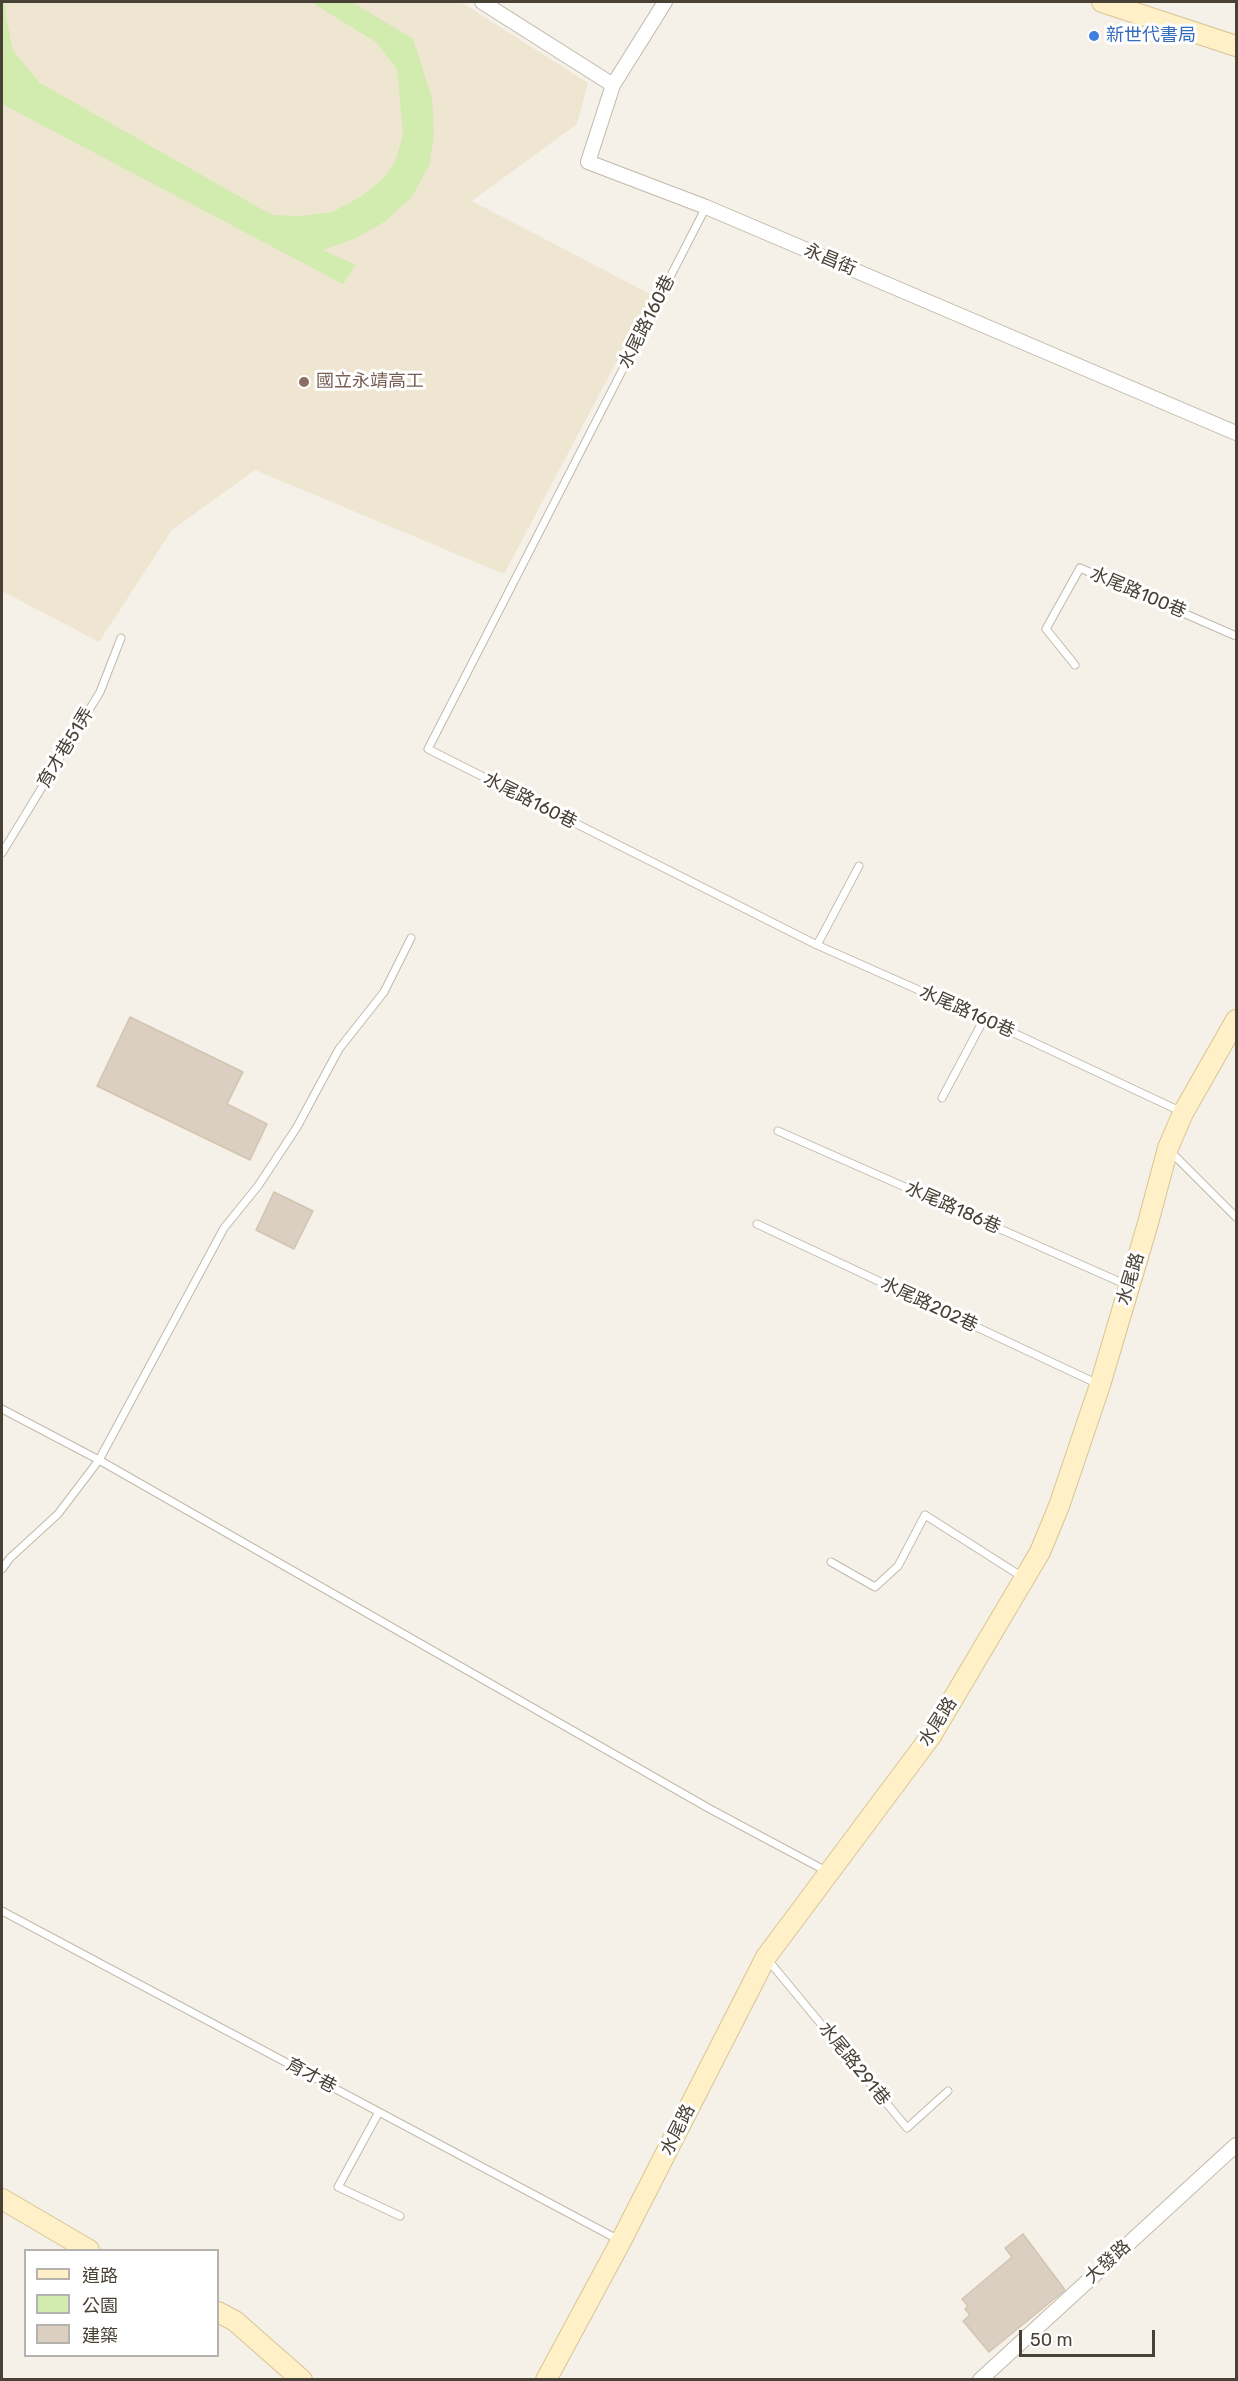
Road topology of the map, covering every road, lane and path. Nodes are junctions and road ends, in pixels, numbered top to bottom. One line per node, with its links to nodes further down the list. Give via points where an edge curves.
1 (482, 2): 5 (street)
2 (665, 2): 5 (street, 永昌街)
3 (1102, 2): 4 (street)
4 (1236, 46)
5 (613, 86): 6 (street, 永昌街, via 588,162)
6 (706, 207): 7 (street, 永昌街); 14 (lane, 水尾路160巷, via 428,749)
7 (1236, 433)
8 (1236, 636): 10 (lane, 水尾路100巷, via 1080,568 1046,629)
9 (121, 638): 11 (lane, 育才巷51弄, via 100,692)
10 (1075, 665)
11 (2, 853)
12 (859, 866): 14 (lane)
13 (411, 938): 26 (lane, via 384,992 339,1049 297,1127 224,1228)
14 (817, 945): 15 (lane, 水尾路160巷)
15 (984, 1019): 17 (lane); 18 (lane, 水尾路160巷)
16 (1236, 1020): 18 (street, 水尾路)
17 (942, 1098)
18 (1183, 1113): 20 (street, 水尾路)
19 (778, 1131): 23 (lane, 水尾路186巷)
20 (1168, 1148): 21 (lane); 23 (street, 水尾路)
21 (1236, 1217)
22 (757, 1224): 24 (lane, 水尾路202巷)
23 (1129, 1286): 24 (street, 水尾路)
24 (1100, 1385): 29 (street, 水尾路, via 1059,1506)
25 (2, 1409): 26 (lane)
26 (99, 1460): 28 (lane, via 58,1514); 30 (lane, via 710,1809)
27 (831, 1562): 29 (lane, via 875,1587 898,1566 925,1515)
28 (2, 1569)
29 (1026, 1579): 30 (street, 水尾路, via 932,1736)
30 (828, 1872): 32 (street, 水尾路)
31 (2, 1911): 34 (lane, 育才巷)
32 (766, 1957): 33 (lane, 水尾路291巷, via 907,2128); 38 (street, 水尾路)
33 (948, 2091)
34 (379, 2112): 37 (lane, via 338,2187); 38 (lane, 育才巷)
35 (1236, 2145): 43 (street, 大發路)
36 (2, 2199): 39 (street)
37 (400, 2216)
38 (621, 2241): 42 (street, 水尾路)
39 (87, 2249)
40 (219, 2313): 41 (street, via 235,2321)
41 (301, 2379)
42 (546, 2379)
43 (980, 2379)

